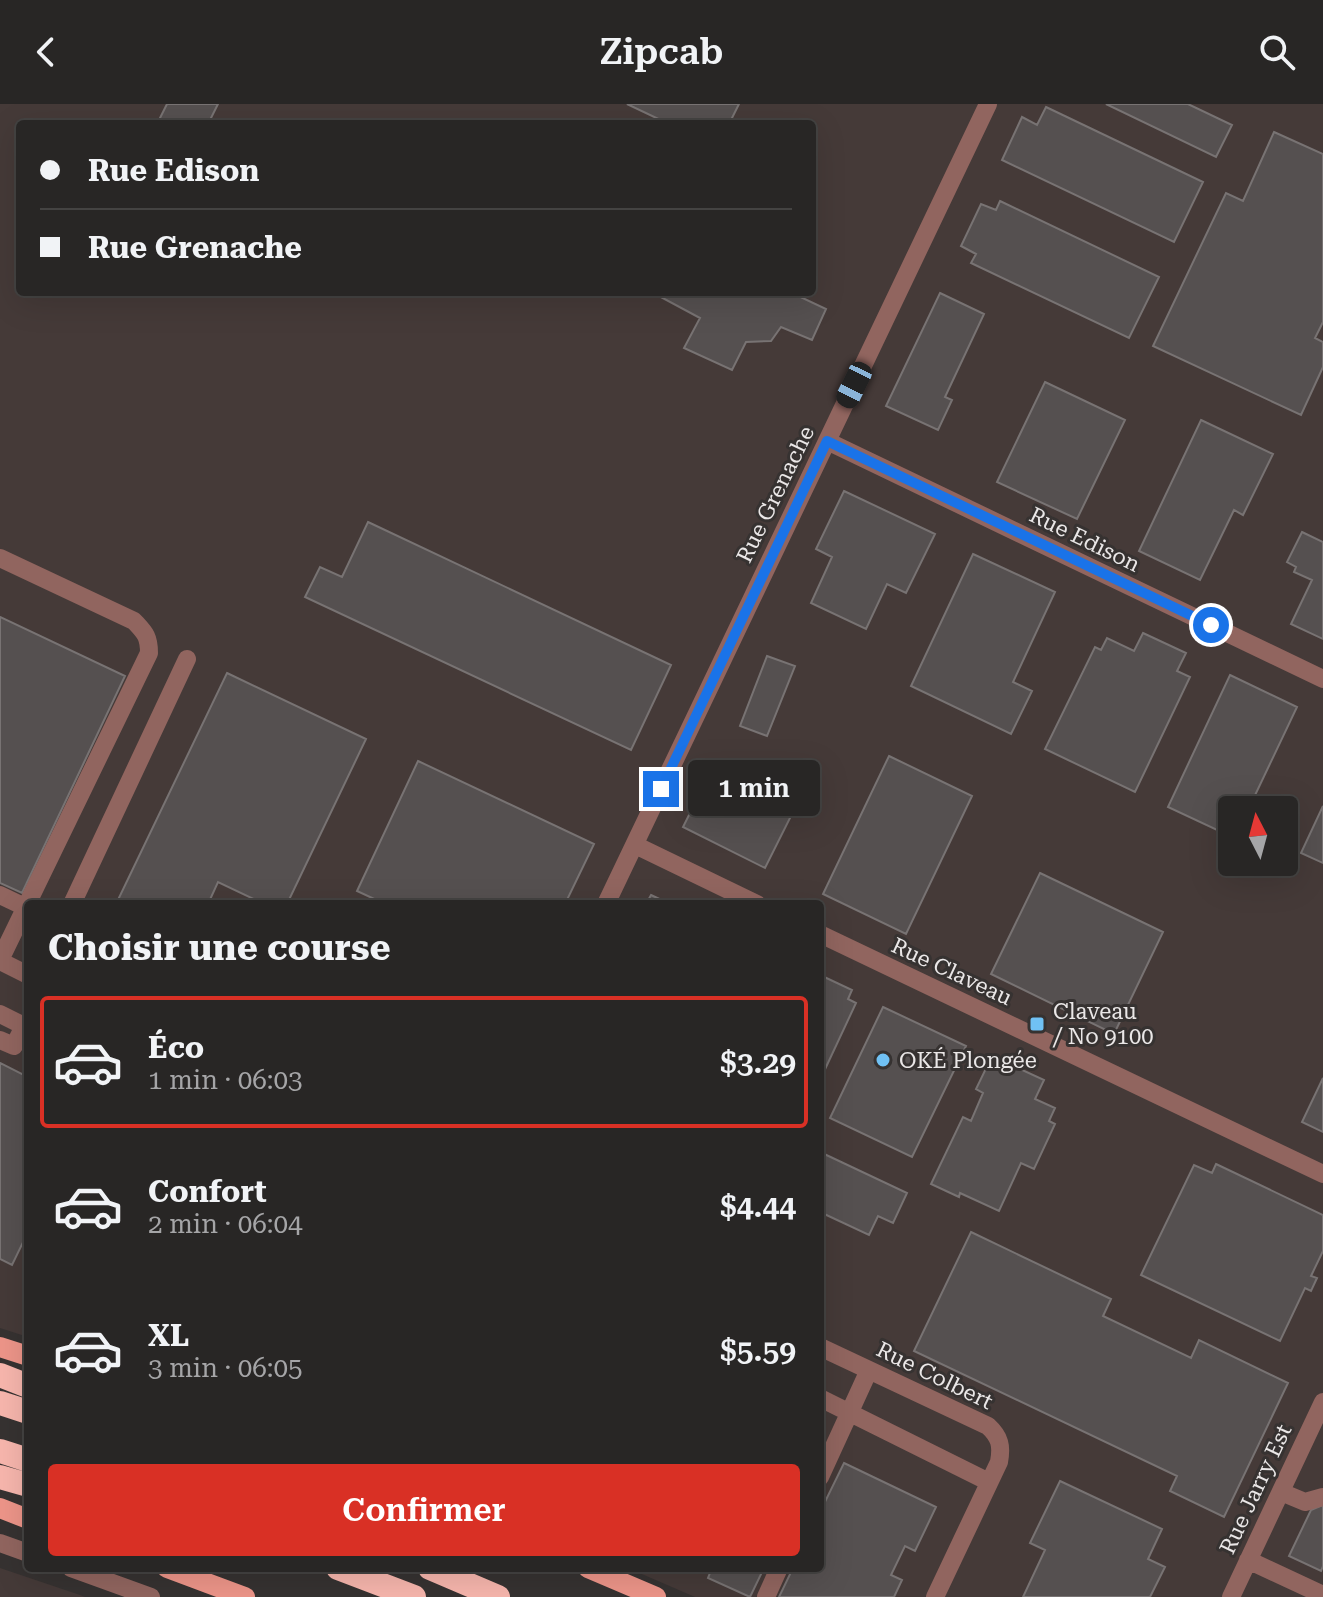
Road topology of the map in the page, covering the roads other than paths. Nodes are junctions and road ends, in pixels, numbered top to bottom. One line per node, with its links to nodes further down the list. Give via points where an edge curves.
1 (988, 104): 2 (street, Rue Grenache)
2 (827, 441): 5 (street, Rue Edison); 6 (street, Rue Grenache)
3 (0, 558): 8 (street, via 134,621 149,642 149,653)
4 (187, 659): 9 (street)
5 (1323, 679)
6 (635, 845): 10 (street, Rue Grenache); 11 (street)
7 (0, 895): 12 (street)
8 (28, 900)
9 (74, 900)
10 (608, 900)
11 (749, 900)
12 (24, 907)
13 (24, 909): 15 (street)
14 (824, 936): 21 (street, Rue Claveau)
15 (0, 961): 16 (street)
16 (24, 973)
17 (0, 1014): 18 (street)
18 (24, 1026)
19 (24, 1030): 20 (street, via 14,1046)
20 (0, 1040)
21 (1323, 1174)
22 (0, 1347): 24 (main road)
23 (824, 1349): 25 (street, Rue Colbert)
24 (24, 1355)
25 (869, 1370): 32 (street); 38 (street, Rue Colbert, via 996,1433 1001,1452)
26 (0, 1375): 27 (highway)
27 (24, 1384)
28 (824, 1400): 32 (street)
29 (1323, 1402): 33 (street, Rue Jarry Est)
30 (0, 1403): 31 (highway)
31 (24, 1411)
32 (849, 1412): 36 (street); 38 (street)
33 (1315, 1441): 40 (street, Rue Jarry Est)
34 (0, 1451): 35 (highway)
35 (24, 1459)
36 (824, 1468)
37 (0, 1477): 39 (highway)
38 (989, 1482): 61 (street, Rue Colbert)
39 (24, 1484)
40 (1281, 1492): 41 (street, via 1305,1502); 46 (street, Rue Jarry Est)
41 (1323, 1497)
42 (0, 1508): 43 (main road)
43 (24, 1517)
44 (0, 1543): 45 (street)
45 (24, 1552)
46 (1248, 1560): 53 (street); 62 (street, Rue Jarry Est)
47 (82, 1572): 55 (street)
48 (178, 1572): 56 (main road)
49 (348, 1572): 57 (highway)
50 (439, 1572): 58 (highway)
51 (597, 1572): 59 (main road)
52 (777, 1572): 60 (street)
53 (1289, 1588): 54 (street)
54 (1323, 1595)
55 (151, 1597)
56 (245, 1597)
57 (414, 1597)
58 (498, 1597)
59 (656, 1597)
60 (766, 1597)
61 (935, 1597)
62 (1231, 1597)

